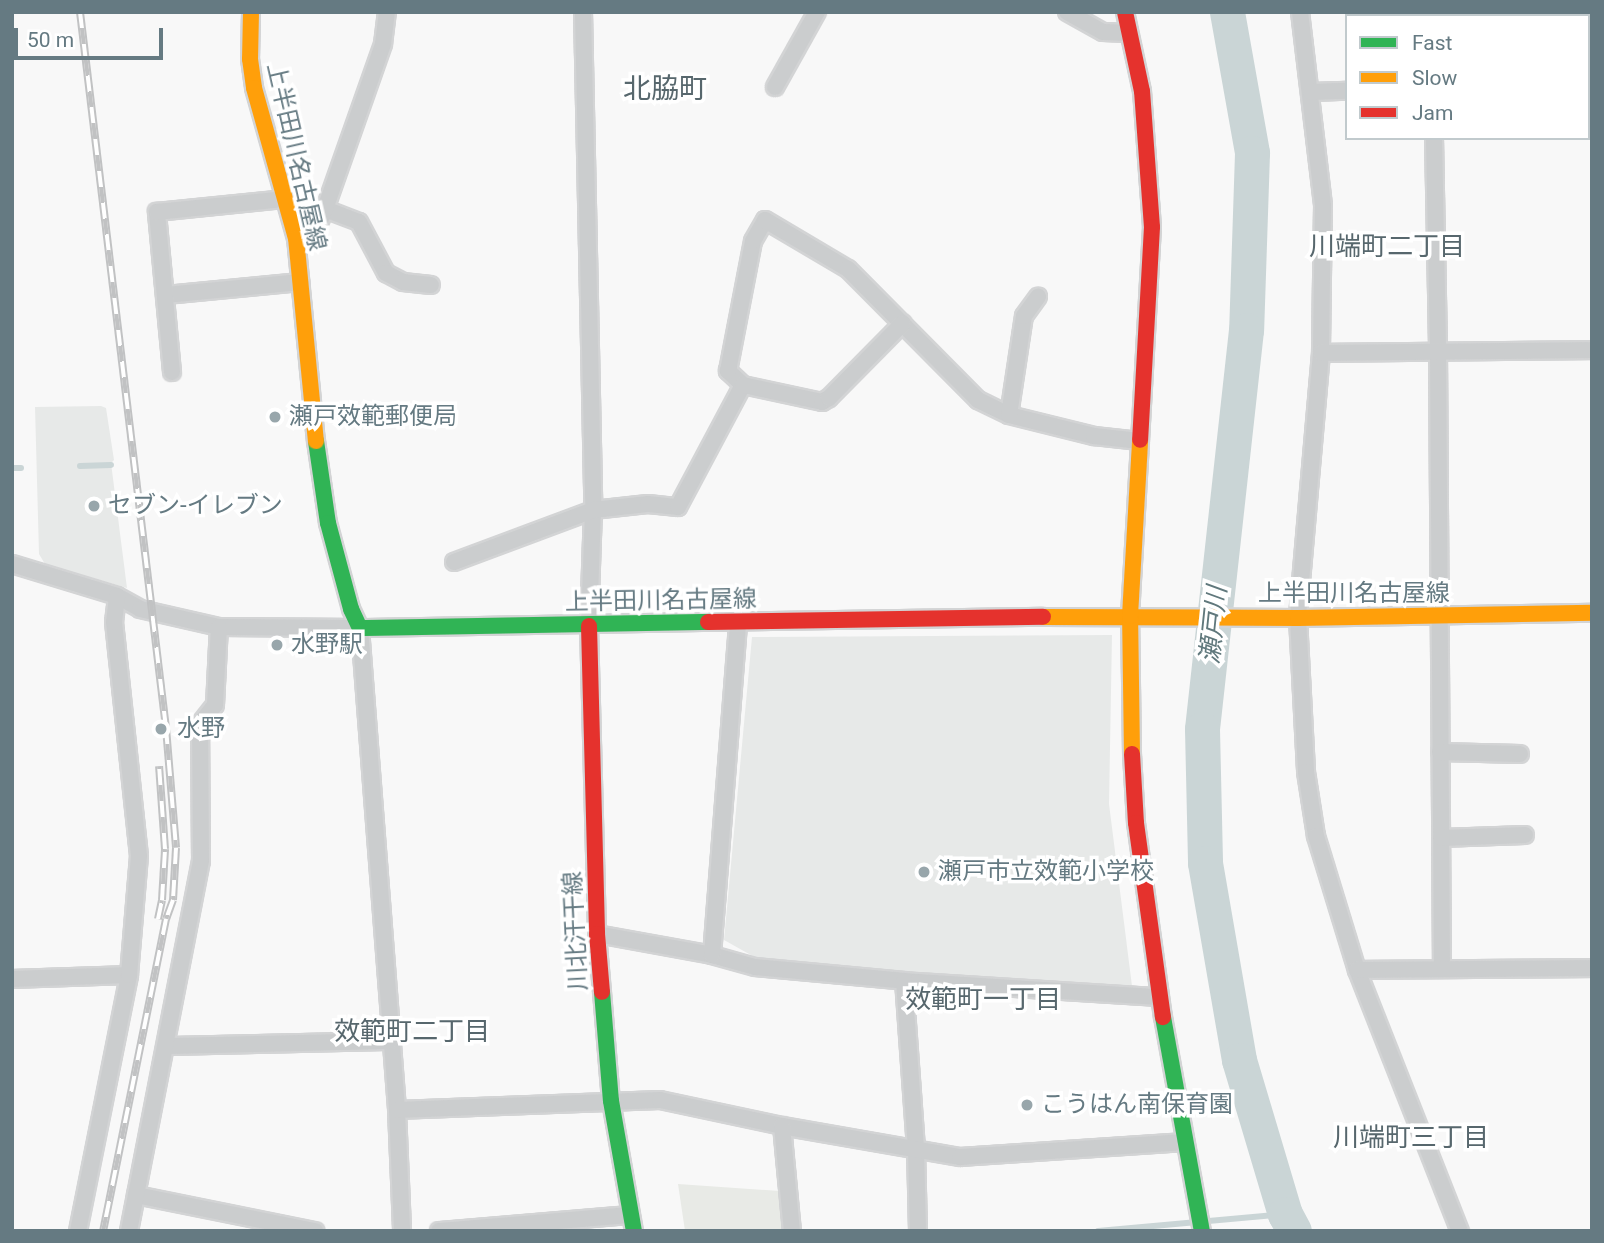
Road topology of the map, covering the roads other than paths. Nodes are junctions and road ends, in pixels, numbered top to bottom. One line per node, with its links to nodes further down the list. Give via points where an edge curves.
1 (251, 12): 13 (main road, 上半田川名古屋線, via 254,88)
2 (387, 12): 14 (street, via 383,44)
3 (583, 12): 28 (street)
4 (817, 12): 9 (street)
5 (1067, 12): 8 (street, via 1103,32)
6 (1125, 12): 8 (main road)
7 (1300, 12): 11 (street)
8 (1129, 33): 27 (main road, via 1142,91 1152,227)
9 (775, 87)
10 (1345, 91): 11 (street)
11 (1311, 92): 23 (street, via 1323,206)
12 (1434, 140): 22 (street)
13 (285, 199): 15 (main road, 上半田川名古屋線); 18 (street, via 157,212)
14 (326, 209): 15 (street, via 319,223); 17 (street, via 359,222 386,273 402,282)
15 (296, 238): 16 (main road, 上半田川名古屋線)
16 (300, 282): 18 (street); 39 (main road, 上半田川名古屋線, via 328,523)
17 (431, 285)
18 (166, 295): 24 (street)
19 (1038, 297): 26 (street, via 1024,316)
20 (903, 323): 25 (street, via 822,402); 25 (street, via 848,269 765,220 753,241 728,371); 26 (street, via 978,400)
21 (1592, 350): 22 (street)
22 (1438, 351): 23 (street); 34 (street)
23 (1321, 353): 35 (street)
24 (172, 372)
25 (743, 384): 28 (street, via 678,507 648,504)
26 (1009, 415): 27 (street, via 1094,436)
27 (1140, 441): 33 (main road)
28 (593, 510): 29 (street); 37 (street)
29 (454, 562)
30 (12, 564): 31 (street)
31 (117, 596): 38 (street, via 140,608); 49 (street, via 114,622 139,856)
32 (1592, 614): 34 (main road, 上半田川名古屋線)
33 (1130, 616): 35 (main road, 上半田川名古屋線); 36 (main road, 上半田川名古屋線); 52 (main road, via 1136,823)
34 (1438, 617): 35 (main road, 上半田川名古屋線); 40 (street)
35 (1298, 618): 48 (street, via 1306,772 1316,836)
36 (738, 622): 37 (main road, 上半田川名古屋線); 45 (street)
37 (589, 626): 39 (main road, 上半田川名古屋線); 44 (main road, 川北汗干線)
38 (219, 627): 39 (street); 54 (street, via 215,705 200,724 201,862)
39 (360, 628): 53 (street)
40 (1440, 752): 41 (street); 43 (street)
41 (1520, 754)
42 (1525, 835): 43 (street)
43 (1441, 838): 46 (street)
44 (597, 934): 45 (street); 55 (main road, 川北汗干線)
45 (712, 955): 51 (street, via 755,967)
46 (1442, 968): 47 (street); 48 (street)
47 (1592, 968)
48 (1356, 970): 70 (street)
49 (129, 975): 50 (street); 62 (street)
50 (12, 979)
51 (904, 981): 52 (street); 59 (street)
52 (1158, 997): 58 (main road)
53 (390, 1041): 54 (street); 56 (street)
54 (167, 1046): 60 (street)
55 (611, 1101): 56 (street); 57 (street, via 660,1100); 61 (main road, 川北汗干線)
56 (397, 1110): 65 (street)
57 (782, 1126): 59 (street); 67 (street)
58 (1186, 1142): 59 (street, via 960,1157); 69 (main road)
59 (916, 1149): 68 (street)
60 (136, 1195): 63 (street); 64 (street)
61 (632, 1223): 66 (street)
62 (78, 1231)
63 (129, 1231)
64 (315, 1231)
65 (402, 1231)
66 (439, 1231)
67 (792, 1231)
68 (918, 1231)
69 (1202, 1231)
70 (1460, 1231)

